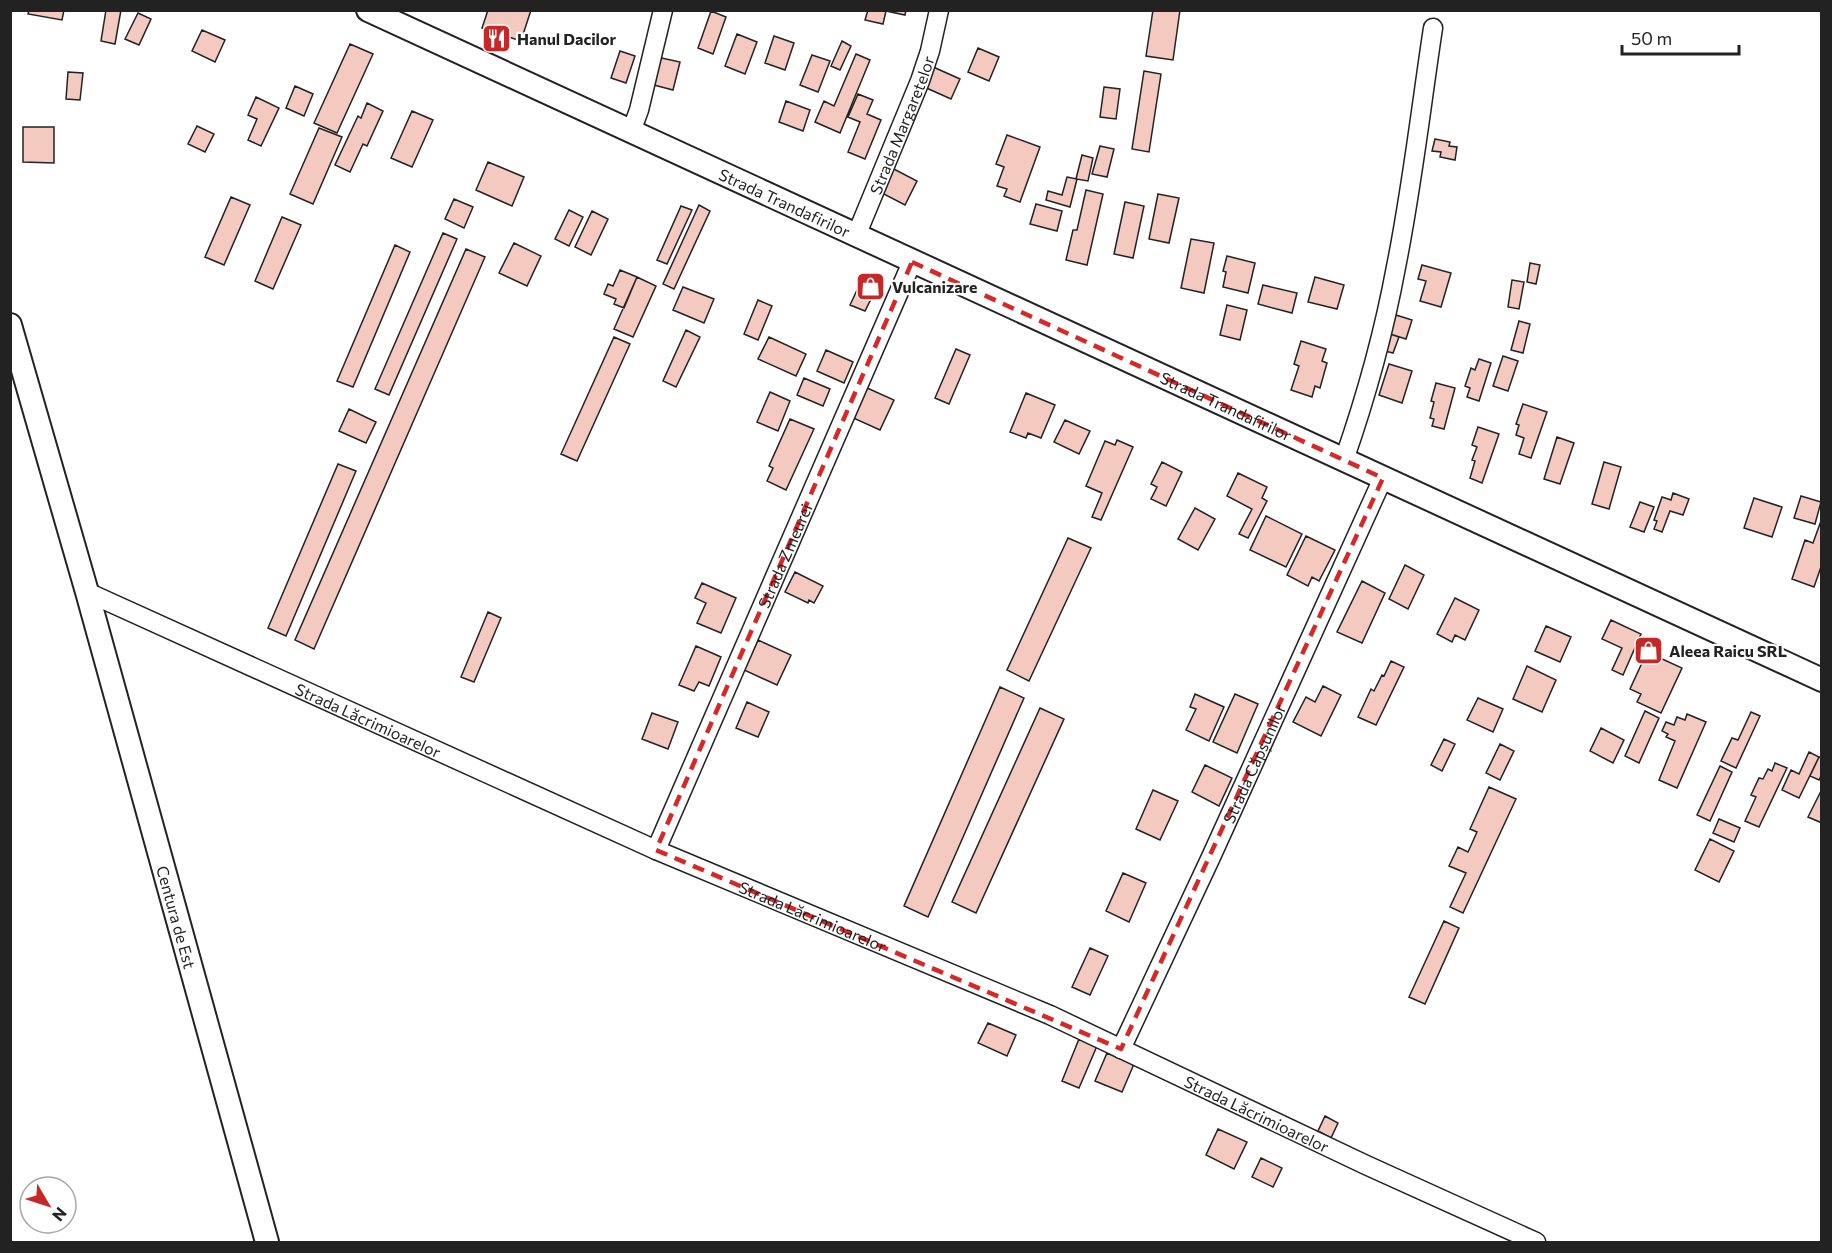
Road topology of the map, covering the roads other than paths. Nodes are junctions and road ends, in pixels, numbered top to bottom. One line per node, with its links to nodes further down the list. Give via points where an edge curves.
1 (368, 10): 5 (main road, Strada Trandafirilor)
2 (663, 10): 5 (street)
3 (939, 10): 6 (street, Strada Margaretelor, via 920,81)
4 (1433, 28): 9 (street, via 1397,265 1365,396)
5 (631, 132): 6 (main road, Strada Trandafirilor)
6 (856, 236): 7 (main road, Strada Trandafirilor)
7 (912, 262): 9 (main road, Strada Trandafirilor); 13 (street, Strada Zmeurei)
8 (10, 325): 11 (main road, Centura de Est)
9 (1344, 460): 10 (main road, Strada Trandafirilor)
10 (1383, 478): 12 (main road, Strada Trandafirilor); 14 (street, Strada Căpșunilor)
11 (87, 592): 13 (street, Strada Lăcrimioarelor); 15 (main road, Centura de Est)
12 (1821, 680)
13 (656, 850): 14 (street, Strada Lăcrimioarelor, via 1050,1015)
14 (1121, 1049): 16 (street, Strada Lăcrimioarelor)
15 (267, 1242)
16 (1536, 1242)

